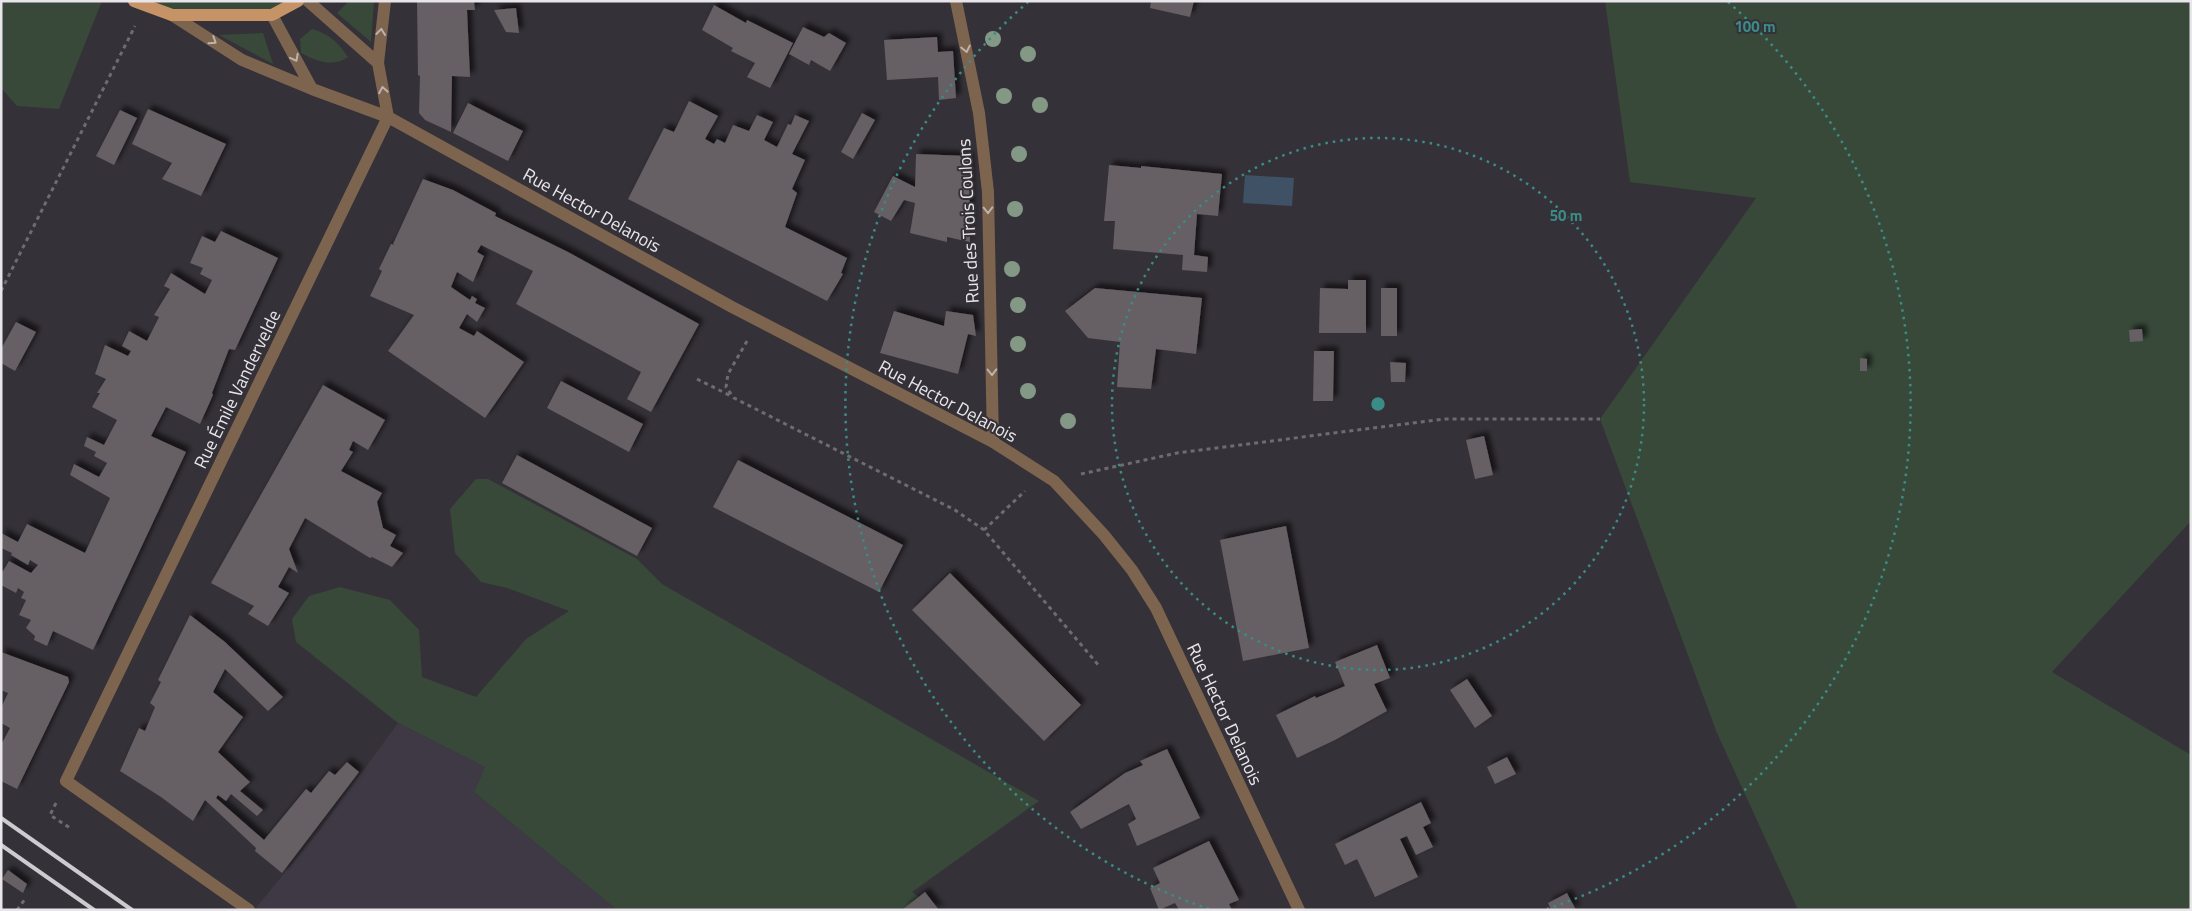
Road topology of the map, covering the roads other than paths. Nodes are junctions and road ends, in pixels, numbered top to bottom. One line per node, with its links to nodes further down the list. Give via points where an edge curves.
1 (298, 1): 7 (main road)
2 (308, 1): 8 (street)
3 (385, 1): 8 (street, one-way to 3)
4 (956, 1): 11 (street, Rue des Trois Coulons, one-way to 11, via 979,113 988,192)
5 (140, 3): 6 (main road)
6 (172, 15): 7 (main road); 9 (street, Rue Hector Delanois, one-way to 9, via 242,60)
7 (272, 15): 9 (street, one-way to 9)
8 (378, 63): 10 (street, one-way to 8)
9 (312, 89): 10 (street, Rue Hector Delanois)
10 (388, 117): 11 (street, Rue Hector Delanois, via 758,321); 12 (street, Rue Émile Vandervelde, via 66,781)
11 (993, 442): 13 (street, Rue Hector Delanois, via 1054,481 1132,570 1156,608)
12 (249, 910)
13 (1299, 910)

